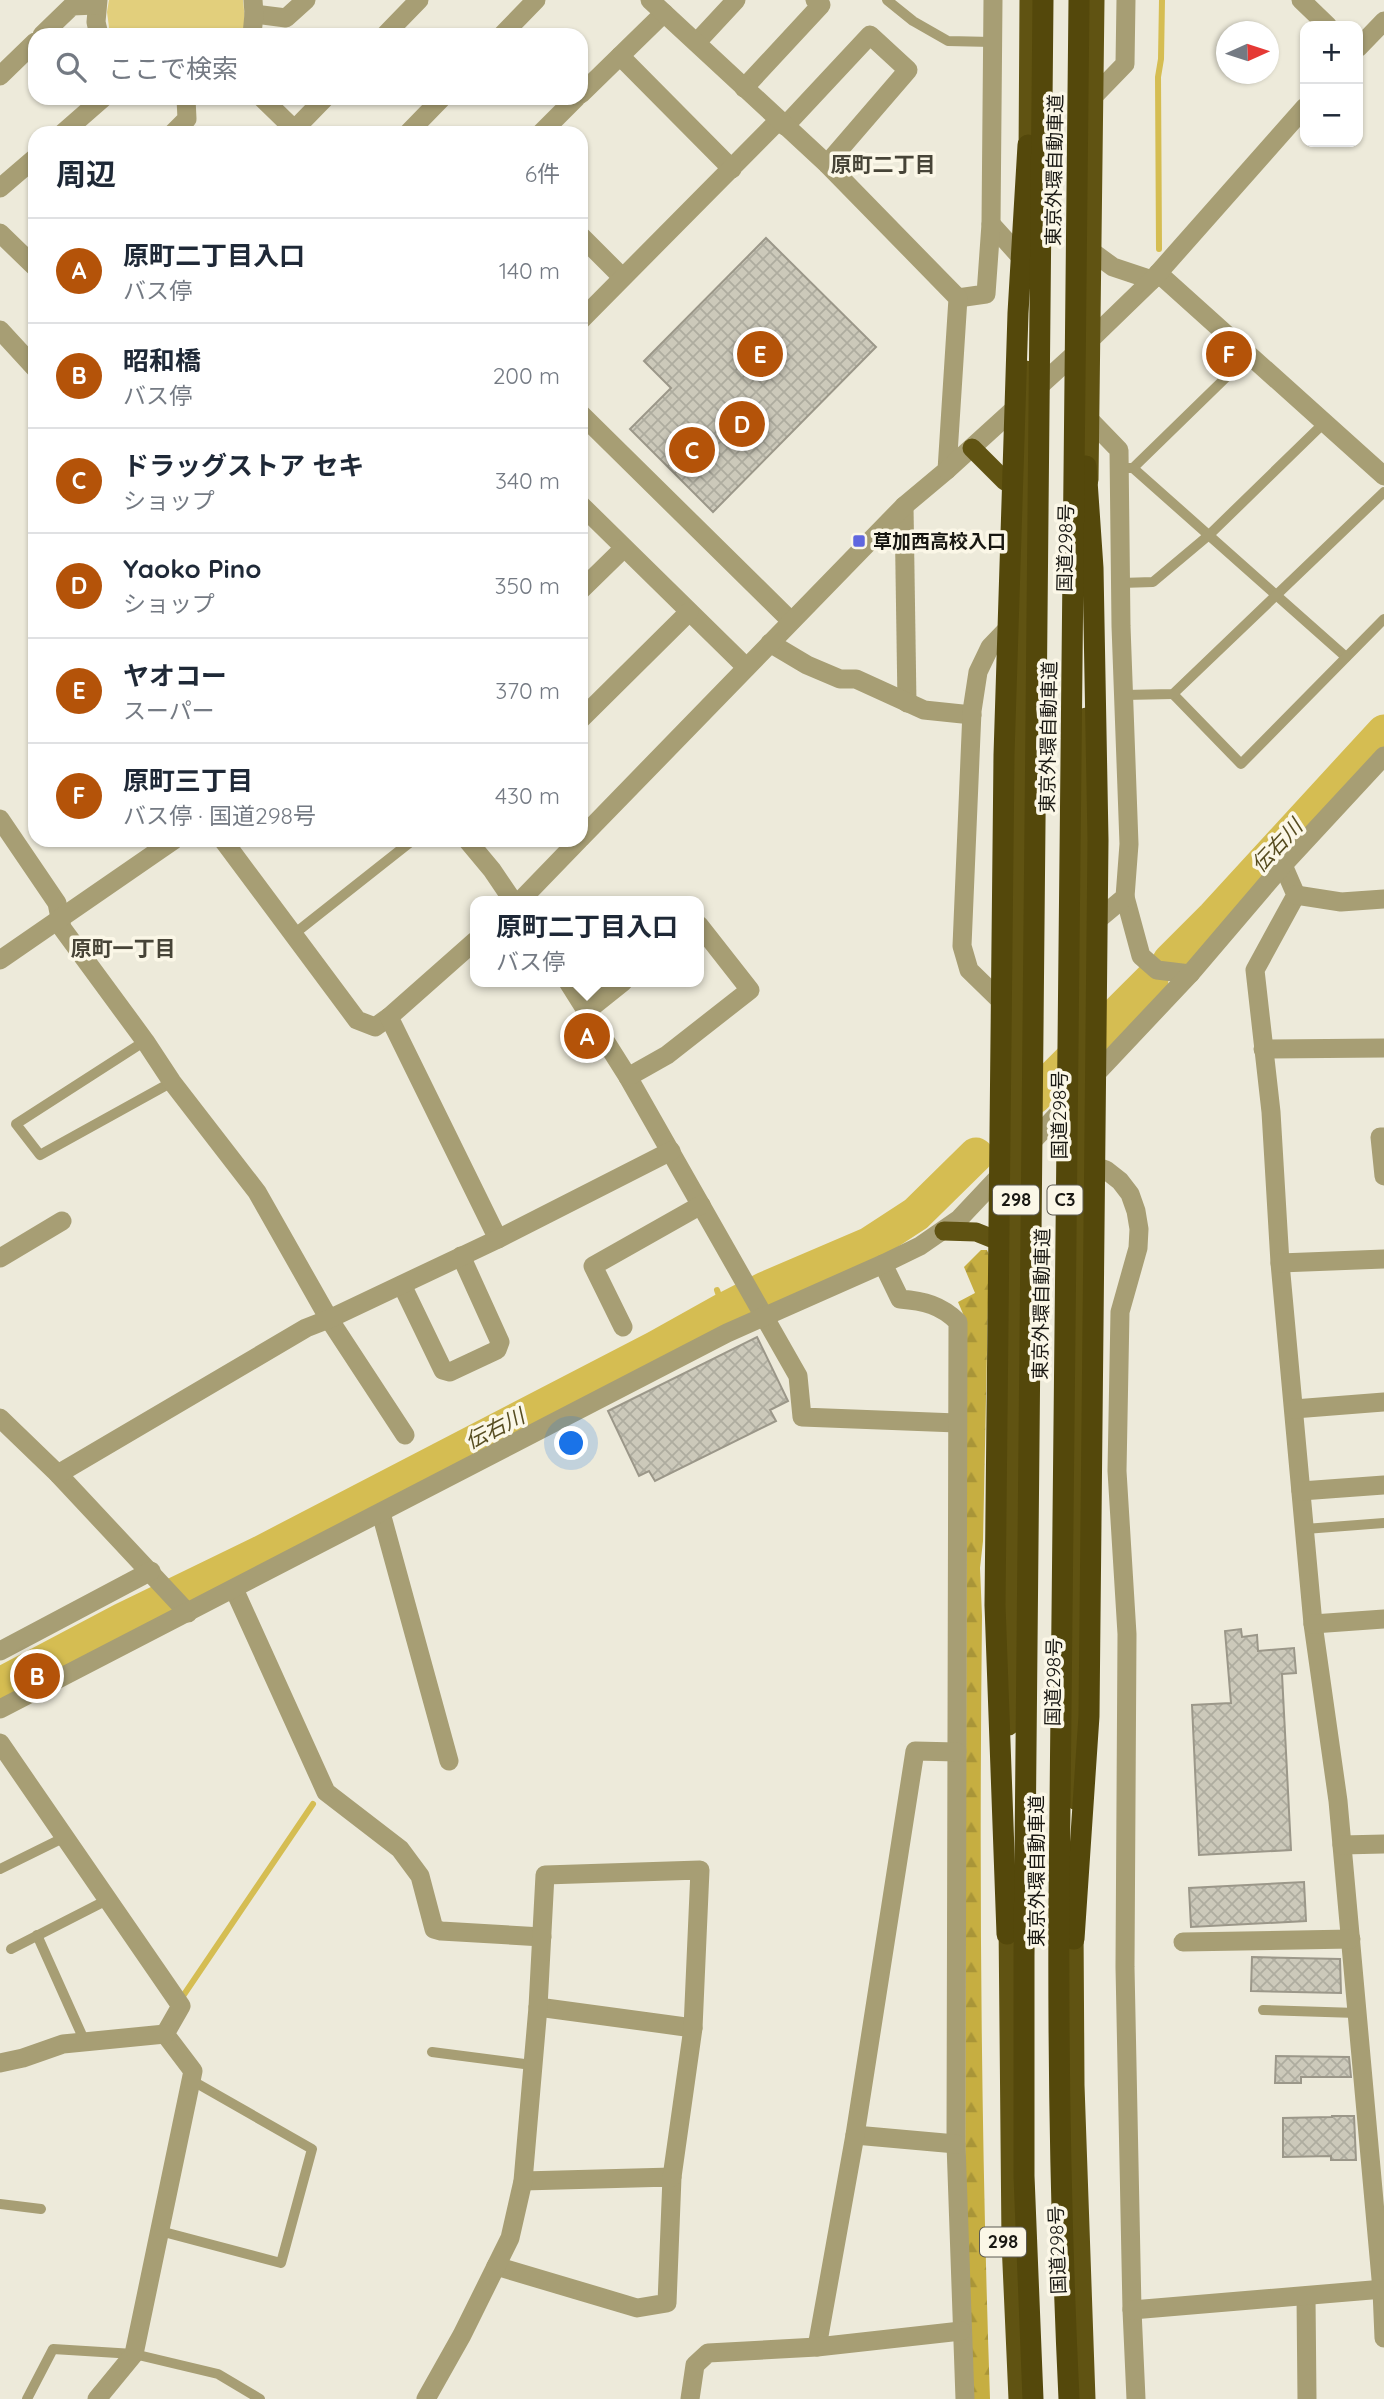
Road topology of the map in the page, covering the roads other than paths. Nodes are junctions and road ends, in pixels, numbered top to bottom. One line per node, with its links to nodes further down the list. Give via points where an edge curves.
1 (306, 0): 16 (street, via 286,18)
2 (419, 0): 22 (street)
3 (536, 0): 23 (street)
4 (736, 0): 24 (street)
5 (815, 0): 31 (street, via 821,5)
6 (887, 0): 25 (lane, via 948,41)
7 (993, 0): 25 (street)
8 (1029, 0): 56 (highway, 298)
9 (1041, 0): 173 (highway, via 1018,313 1004,741 995,1605); 215 (highway, 東京外環自動車道 / C3, via 1024,1943 1024,2176)
10 (1079, 0): 62 (highway, 東京外環自動車道 / C3)
11 (1095, 0): 32 (highway, 国道298号)
12 (1126, 0): 32 (street, via 1125,64)
13 (1301, 0): 17 (street)
14 (97, 3): 19 (street, via 72,6); 20 (street)
15 (657, 6): 24 (street); 28 (street)
16 (253, 7): 21 (street)
17 (1323, 21)
18 (1384, 21): 26 (street)
19 (49, 28)
20 (99, 28)
21 (252, 28)
22 (392, 28)
23 (509, 28)
24 (697, 42): 31 (street)
25 (992, 42): 51 (street)
26 (1363, 43)
27 (28, 49): 29 (street)
28 (620, 56): 30 (street); 49 (street)
29 (0, 76)
30 (588, 87)
31 (744, 88): 40 (street)
32 (1094, 96): 54 (highway, 国道298号)
33 (95, 105): 41 (street)
34 (186, 105): 42 (street, via 187,119)
35 (269, 105): 43 (street)
36 (319, 105): 44 (street)
37 (435, 105): 45 (street)
38 (569, 105): 46 (street)
39 (1300, 113): 57 (street)
40 (782, 123): 48 (street); 48 (street, via 870,35 908,69); 49 (street)
41 (71, 126)
42 (180, 126)
43 (288, 126)
44 (299, 126)
45 (415, 126)
46 (548, 126)
47 (28, 164): 50 (street)
48 (827, 164): 59 (street)
49 (732, 169): 58 (street)
50 (0, 188)
51 (991, 224): 56 (street); 59 (street, via 986,294)
52 (0, 233): 55 (street)
53 (588, 243): 58 (street)
54 (1091, 251): 57 (street, via 1113,267); 62 (highway, 国道298号)
55 (28, 260)
56 (1026, 263): 65 (highway, 298)
57 (1155, 276): 62 (street); 63 (street)
58 (622, 277): 60 (street)
59 (958, 298): 71 (street)
60 (588, 313)
61 (0, 330): 64 (street)
62 (1082, 333): 65 (street); 66 (highway, 国道298号); 176 (highway, via 1093,568 1098,840 1089,1716); 216 (highway, 東京外環自動車道 / C3, via 1059,1900 1058,2086)
63 (1249, 355): 68 (street); 70 (lane)
64 (28, 360)
65 (1026, 397): 69 (street); 73 (highway, 298)
66 (1089, 419): 70 (street, via 1119,450); 110 (highway, 国道298号)
67 (588, 421): 85 (street)
68 (1324, 423): 72 (street); 77 (lane)
69 (972, 448): 71 (street); 73 (highway, via 1005,481)
70 (1126, 468): 77 (lane); 80 (street)
71 (947, 470): 75 (street)
72 (1384, 476)
73 (1024, 492): 82 (highway, 298)
74 (1384, 492): 81 (lane)
75 (904, 506): 85 (street); 91 (street)
76 (588, 512): 78 (street)
77 (1209, 536): 80 (lane, via 1153,582); 81 (lane)
78 (624, 548): 79 (street); 83 (street)
79 (588, 583)
80 (1121, 583): 90 (street)
81 (1277, 596): 87 (lane); 89 (lane)
82 (1023, 611): 93 (street, via 990,647 978,672); 119 (highway, 298)
83 (689, 612): 88 (street); 92 (street)
84 (1384, 619): 87 (lane)
85 (791, 621): 86 (street)
86 (770, 643): 88 (street); 91 (street, via 807,665 840,679 856,679)
87 (1346, 657): 89 (lane, via 1241,764)
88 (746, 667): 96 (street)
89 (1173, 694): 90 (lane)
90 (1124, 695): 106 (street, via 1129,844)
91 (907, 703): 93 (street, via 925,710)
92 (588, 712)
93 (972, 715): 119 (street, via 962,946 969,970)
94 (1384, 756): 102 (street)
95 (0, 819): 108 (street, via 57,903)
96 (588, 831)
97 (163, 847): 108 (street)
98 (228, 847): 111 (street)
99 (404, 847): 111 (lane)
100 (473, 847): 104 (street)
101 (572, 847): 105 (street)
102 (1283, 865): 103 (street); 114 (street)
103 (1296, 895): 107 (street, via 1340,902); 122 (street, via 1255,970)
104 (510, 896)
105 (525, 896)
106 (1125, 897): 110 (street); 114 (street, via 1141,956 1157,970)
107 (1384, 899)
108 (60, 917): 113 (street); 120 (street, via 62,929)
109 (704, 931): 123 (street, via 750,990 667,1055)
110 (1084, 931): 125 (highway, 国道298号)
111 (294, 934): 118 (street, via 358,1020 375,1027)
112 (470, 946): 118 (street)
113 (0, 960)
114 (1190, 974): 125 (street)
115 (572, 987): 117 (street)
116 (617, 987): 117 (street)
117 (588, 1010): 123 (street)
118 (389, 1017): 134 (street)
119 (1017, 1017): 128 (highway, 298)
120 (145, 1041): 124 (street); 124 (lane, via 16,1124 40,1155)
121 (1384, 1048): 122 (street)
122 (1264, 1049): 139 (street)
123 (628, 1077): 127 (street)
124 (172, 1082): 143 (street, via 257,1192)
125 (1082, 1088): 128 (street); 129 (highway, 国道298号)
126 (1384, 1137): 130 (street, via 1380,1138)
127 (671, 1151): 131 (street); 134 (street)
128 (1016, 1158): 133 (street); 135 (highway, 298)
129 (1082, 1162): 176 (highway, 国道298号); 202 (street, via 1106,1170 1120,1181 1136,1210 1139,1229 1120,1312 1117,1471 1127,1634 1125,1968)
130 (1384, 1177)
131 (701, 1205): 142 (street); 144 (street, via 593,1266)
132 (62, 1221): 137 (street)
133 (944, 1231): 135 (highway, via 976,1232); 140 (street)
134 (498, 1239): 136 (street)
135 (1015, 1248): 173 (highway, 298)
136 (461, 1256): 141 (street); 141 (street, via 500,1342 497,1350 450,1372 443,1370)
137 (0, 1258)
138 (1384, 1259): 139 (street)
139 (1280, 1263): 146 (street)
140 (883, 1264): 142 (street); 148 (street, via 900,1298 946,1310 958,1322)
141 (402, 1284): 143 (street)
142 (759, 1310): 148 (street, via 798,1376 802,1417); 155 (street)
143 (329, 1319): 149 (street); 152 (street, via 306,1328)
144 (623, 1327)
145 (1384, 1402): 146 (street)
146 (1294, 1409): 154 (street)
147 (0, 1418): 150 (street)
148 (957, 1423): 166 (street)
149 (405, 1435)
150 (19, 1436): 151 (street); 152 (street)
151 (0, 1444)
152 (58, 1474): 158 (street)
153 (1384, 1485): 154 (street)
154 (1301, 1492): 157 (street)
155 (381, 1513): 159 (street); 167 (street)
156 (1384, 1523): 157 (lane)
157 (1304, 1529): 162 (street)
158 (154, 1574): 160 (street); 163 (street)
159 (234, 1589): 160 (street); 175 (street, via 326,1792 400,1849 420,1876 434,1928)
160 (185, 1609): 164 (street)
161 (1384, 1619): 162 (street)
162 (1313, 1624): 170 (street)
163 (0, 1651)
164 (0, 1709)
165 (0, 1743): 168 (street)
166 (957, 1752): 192 (street, via 915,1751); 193 (street)
167 (449, 1761)
168 (64, 1838): 171 (lane); 172 (street)
169 (1384, 1844): 170 (street)
170 (1342, 1845): 177 (street)
171 (0, 1870)
172 (107, 1900): 174 (lane); 184 (street, via 181,2007)
173 (1007, 1934): 191 (highway, 298)
174 (37, 1935): 179 (lane); 185 (lane)
175 (542, 1937): 180 (street); 183 (street, via 545,1875 700,1870)
176 (1074, 1939): 190 (highway, 国道298号)
177 (1352, 1939): 178 (street); 182 (street)
178 (1183, 1942)
179 (11, 1949)
180 (538, 2007): 183 (street); 188 (street)
181 (1263, 2010): 182 (lane)
182 (1357, 2013): 200 (street)
183 (693, 2028): 194 (street)
184 (165, 2035): 185 (street); 189 (street, via 193,2071)
185 (85, 2042): 187 (street)
186 (432, 2052): 188 (lane)
187 (0, 2063)
188 (532, 2064): 195 (street)
189 (191, 2080): 198 (street); 198 (lane, via 312,2149 281,2263)
190 (1075, 2085): 217 (highway, 国道298号); 218 (highway)
191 (1009, 2086): 213 (highway, 298, via 1002,2259); 214 (highway, 298)
192 (855, 2135): 193 (street); 205 (street)
193 (956, 2144): 203 (street)
194 (672, 2177): 195 (street); 199 (street, via 667,2303 637,2308)
195 (523, 2181): 199 (street, via 510,2238)
196 (0, 2204): 197 (lane)
197 (41, 2208)
198 (160, 2231): 206 (street)
199 (496, 2266): 210 (street)
200 (1383, 2290): 201 (street); 204 (street)
201 (1306, 2296): 202 (street); 220 (street)
202 (1132, 2310): 219 (street)
203 (961, 2331): 205 (street); 212 (street)
204 (1384, 2338)
205 (817, 2347): 211 (street, via 708,2353 695,2365)
206 (134, 2354): 207 (lane, via 52,2349); 208 (street); 209 (lane, via 218,2374)
207 (27, 2399)
208 (97, 2399)
209 (260, 2399)
210 (426, 2399)
211 (690, 2399)
212 (965, 2399)
213 (1005, 2399)
214 (1018, 2399)
215 (1034, 2399)
216 (1069, 2399)
217 (1086, 2399)
218 (1098, 2399)
219 (1136, 2399)
220 (1307, 2399)

